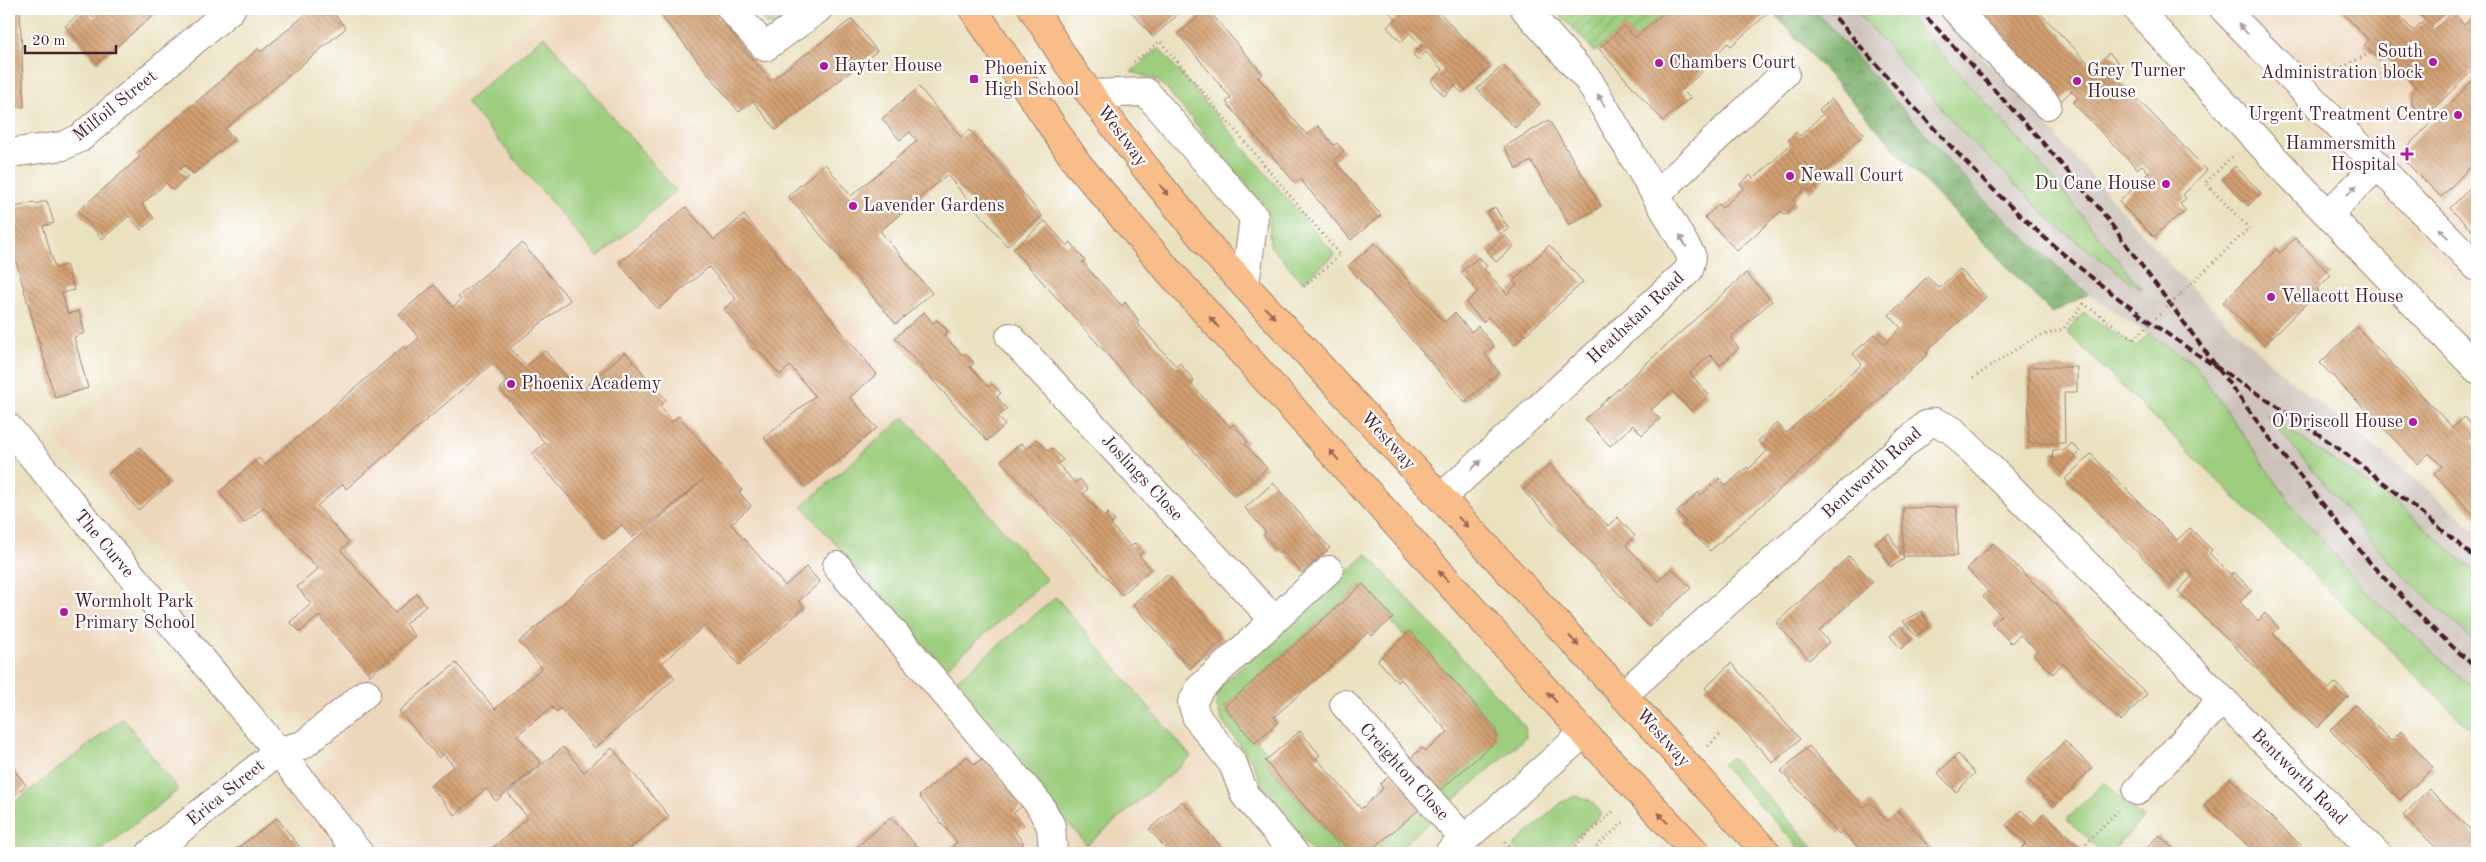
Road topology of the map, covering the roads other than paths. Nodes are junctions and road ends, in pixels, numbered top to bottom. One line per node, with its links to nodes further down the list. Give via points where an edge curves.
1 (231, 9): 13 (street, Milfoil Street, via 80,138 63,146)
2 (731, 9): 3 (street, via 765,47)
3 (818, 9)
4 (973, 9): 30 (highway, one-way to 4, via 1158,260 1077,162)
5 (1033, 9): 11 (highway, Westway)
6 (1525, 9): 15 (street, Heathstan Road, one-way to 6, via 1590,81)
7 (1954, 9): 12 (street)
8 (2137, 9): 16 (street)
9 (2224, 9): 14 (street, one-way to 9)
10 (1785, 73): 15 (street)
11 (1091, 94): 18 (highway, Westway, one-way to 18, via 1145,167); 18 (street, via 1146,92 1254,217)
12 (2047, 105)
13 (9, 153)
14 (2376, 167): 16 (street, one-way to 14); 17 (street, one-way to 14)
15 (1657, 194): 22 (street, Heathstan Road, one-way to 15, via 1688,270 1692,257)
16 (2328, 214): 20 (street)
17 (2477, 267)
18 (1245, 286): 22 (highway, Westway, one-way to 22)
19 (1010, 337): 25 (street, Joslings Close)
20 (2477, 369)
21 (9, 428): 31 (street, The Curve)
22 (1441, 498): 27 (highway, Westway, one-way to 27)
23 (837, 566): 36 (street, via 1039,804 1051,826)
24 (1329, 570): 25 (street)
25 (1273, 619): 37 (street, via 1200,688 1192,703 1197,718 1233,764 1245,795)
26 (366, 693): 31 (street, via 303,745)
27 (1623, 695): 28 (street, Bentworth Road, via 1926,425 1935,422 1952,430); 39 (highway, Westway)
28 (2221, 701): 32 (street); 40 (street, Bentworth Road)
29 (1344, 704): 33 (street, Creighton Close)
30 (1584, 733): 33 (street); 38 (highway, one-way to 30)
31 (278, 752): 34 (street, Erica Street); 35 (street, The Curve)
32 (2137, 791)
33 (1457, 846)
34 (151, 853)
35 (359, 853)
36 (1053, 853)
37 (1294, 853)
38 (1696, 853)
39 (1767, 853)
40 (2376, 853)

